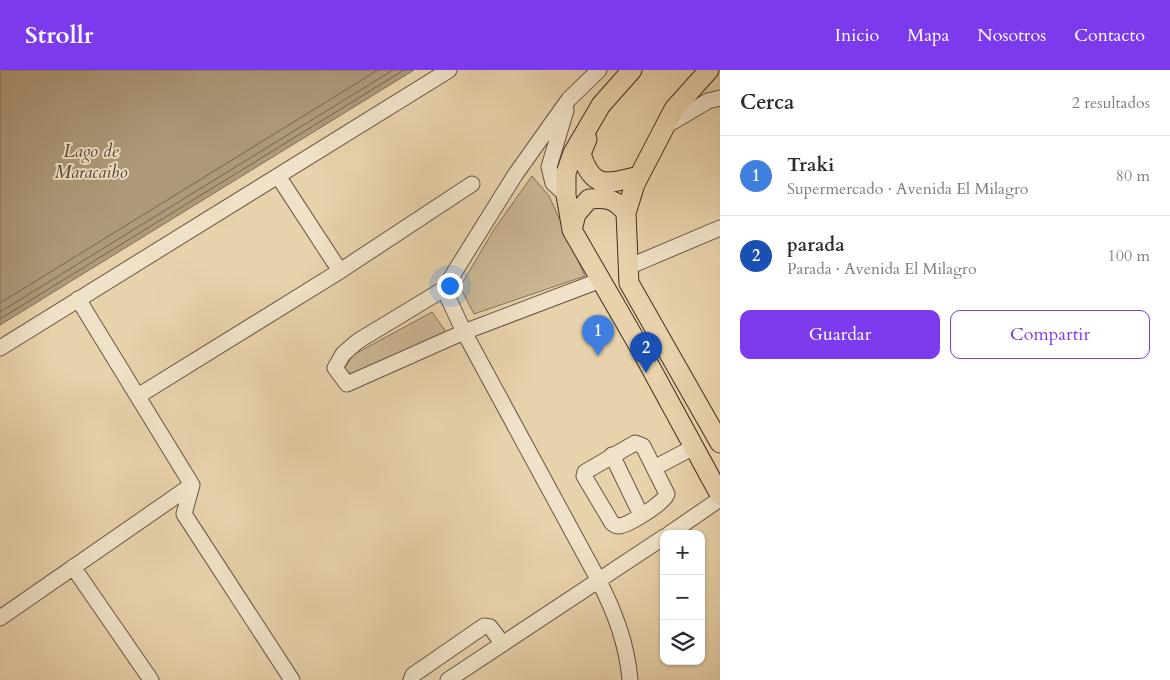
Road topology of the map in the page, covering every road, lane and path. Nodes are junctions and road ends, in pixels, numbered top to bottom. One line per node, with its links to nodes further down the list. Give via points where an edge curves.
1 (449, 70): 9 (street)
2 (600, 70): 6 (street)
3 (632, 70): 7 (main road)
4 (709, 70): 8 (main road, via 674,109)
5 (720, 98): 8 (street, via 708,100)
6 (569, 99): 12 (street, via 549,167 553,183); 19 (street, via 515,175)
7 (601, 105): 10 (main road, via 581,154 587,172 600,182); 12 (main road, via 573,153 566,173)
8 (664, 127): 10 (main road)
9 (278, 176): 17 (street); 20 (street)
10 (639, 176): 13 (main road)
11 (472, 184): 17 (street)
12 (566, 195): 15 (main road)
13 (626, 213): 15 (main road, via 619,203 606,197 590,199 576,214); 16 (main road)
14 (720, 228): 16 (street)
15 (572, 230): 18 (main road)
16 (628, 267): 24 (main road, via 629,283)
17 (340, 271): 23 (street)
18 (601, 280): 21 (street); 25 (main road)
19 (444, 289): 21 (street); 21 (street, via 358,341 343,354 335,368 347,384)
20 (78, 299): 22 (street); 23 (street)
21 (464, 332): 35 (street)
22 (0, 348)
23 (138, 396): 28 (street)
24 (720, 443)
25 (694, 447): 27 (street); 29 (main road)
26 (612, 455): 27 (street, via 640,443); 31 (street); 31 (street, via 584,476 612,523 621,526)
27 (654, 468): 31 (street, via 668,494)
28 (192, 485): 34 (street); 39 (street, via 184,514)
29 (720, 495)
30 (720, 499): 32 (street)
31 (641, 515)
32 (674, 530)
33 (660, 540): 35 (street)
34 (73, 567): 36 (street); 38 (street)
35 (599, 581): 37 (street); 42 (street, via 616,616 628,657)
36 (0, 618)
37 (503, 644): 40 (street, via 490,627 484,626 413,675); 41 (street)
38 (151, 680)
39 (292, 680)
40 (411, 680)
41 (448, 680)
42 (630, 680)

